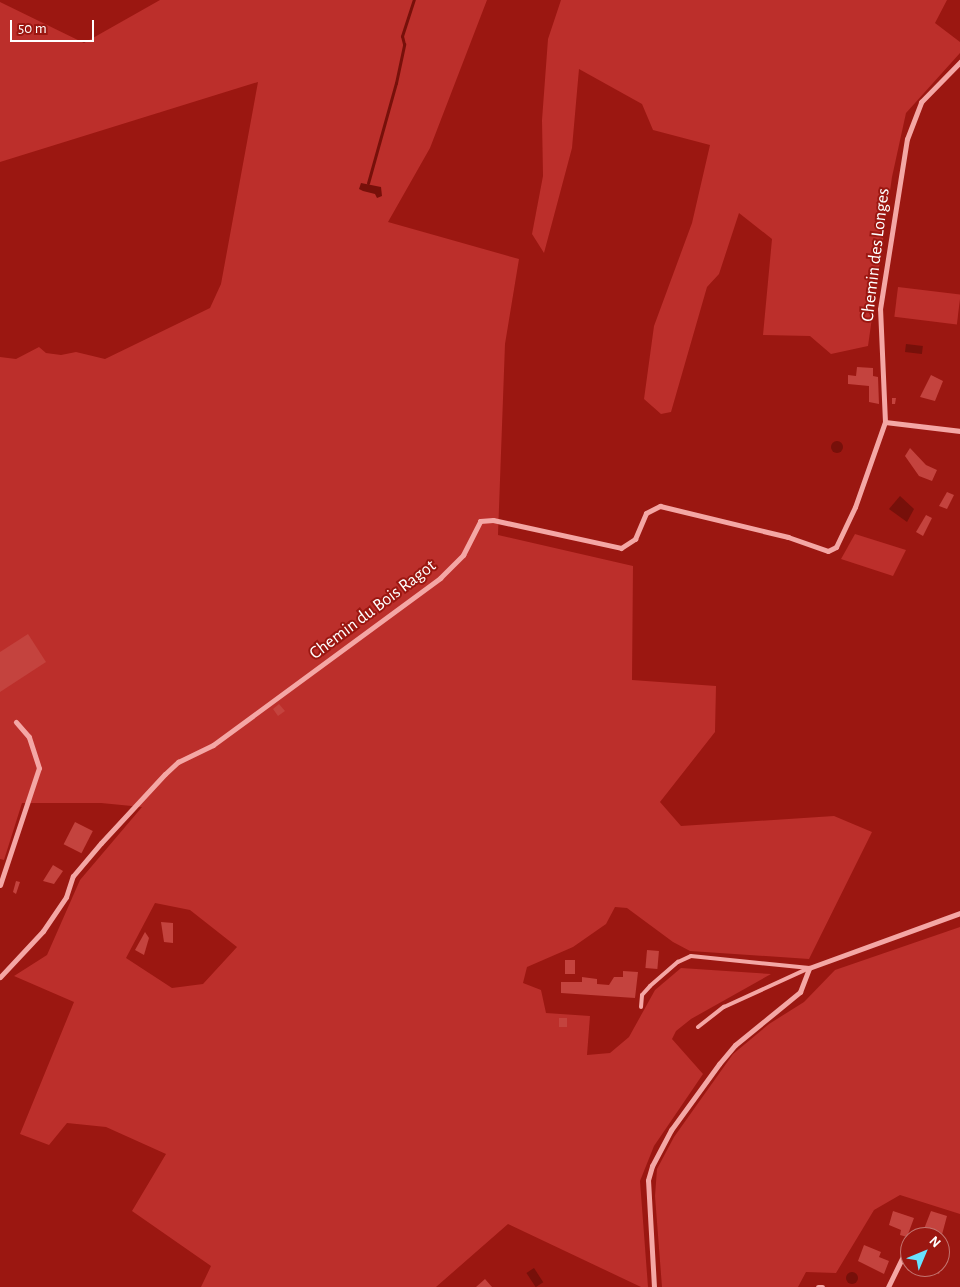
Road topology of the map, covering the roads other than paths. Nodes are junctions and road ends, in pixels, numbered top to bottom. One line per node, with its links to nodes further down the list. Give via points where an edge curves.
1 (960, 62): 2 (street, Chemin des Longes, via 921,102 907,139 880,309)
2 (885, 422): 3 (street); 4 (street, Chemin des Longes, via 856,507)
3 (960, 431)
4 (833, 549): 9 (street, Chemin du Bois Ragot, via 660,506 646,513 635,539 622,548 493,520 480,521 462,555 440,578 213,745 178,762 164,774 73,876 66,897 43,931)
5 (16, 722): 6 (street, via 29,737 39,768)
6 (0, 885)
7 (960, 914): 8 (street)
8 (809, 968): 10 (lane, via 691,956 678,962 650,986 642,995); 11 (lane, via 724,1007); 13 (street, via 800,992 735,1045 719,1064 671,1130 652,1166 648,1180)
9 (0, 977)
10 (641, 1007)
11 (698, 1027)
12 (900, 1262): 14 (street)
13 (654, 1287)
14 (888, 1287)

